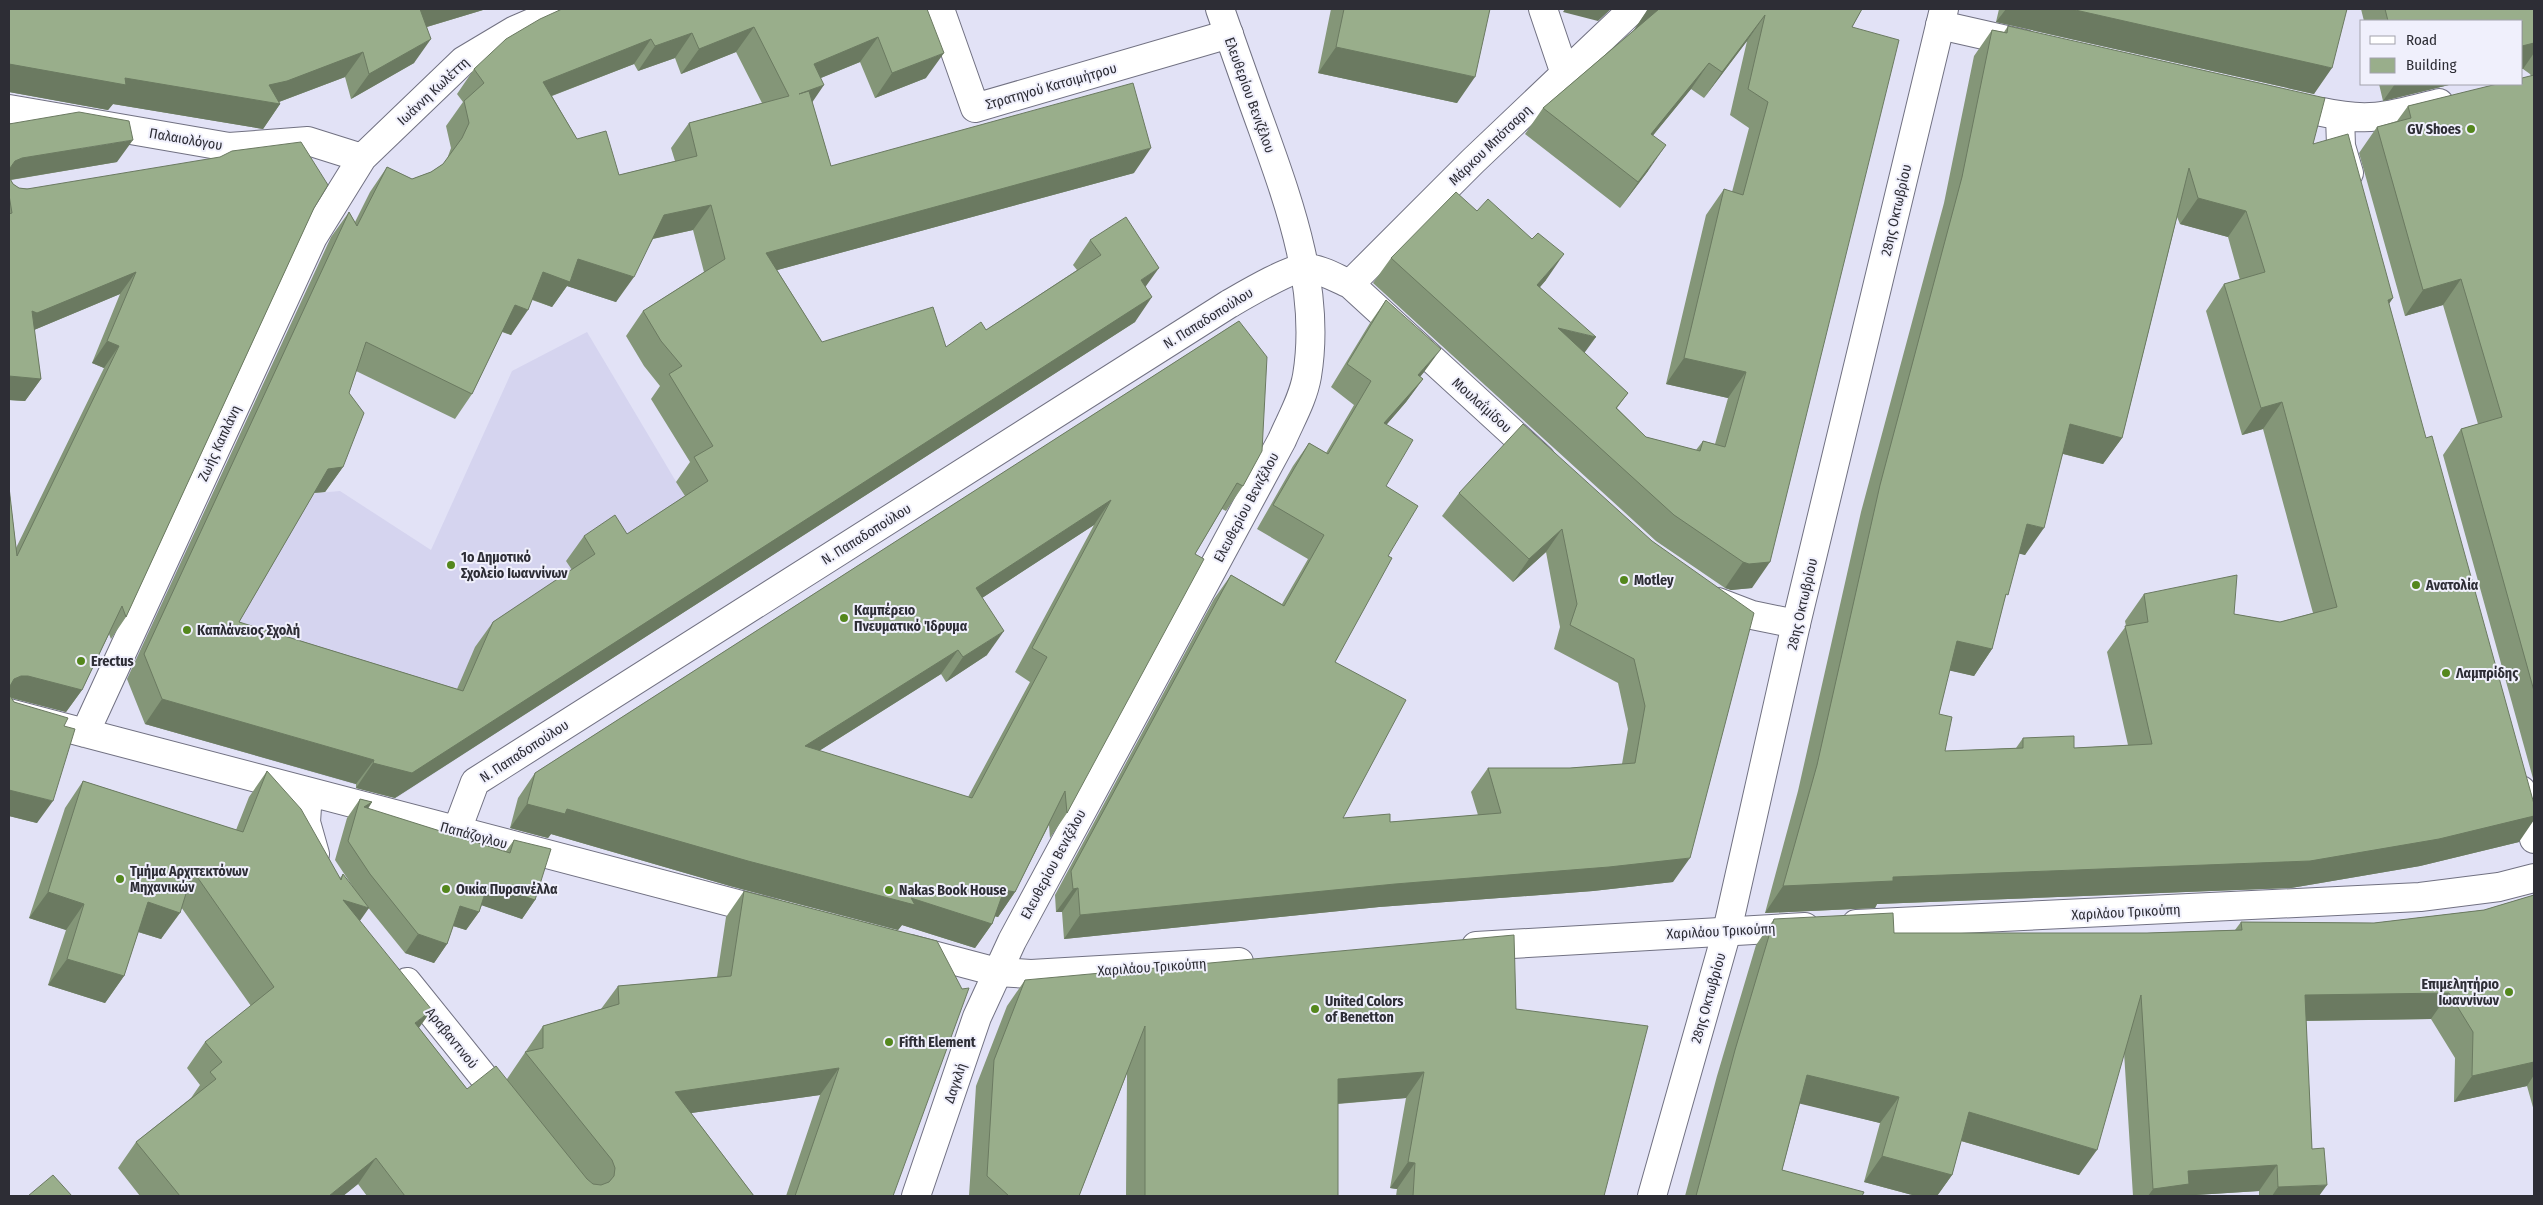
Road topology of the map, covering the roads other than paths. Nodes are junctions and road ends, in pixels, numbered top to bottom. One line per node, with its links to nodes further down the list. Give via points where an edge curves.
1 (564, 9): 14 (street, Ιωάννη Κωλέττη, via 516,30 463,61)
2 (940, 9): 6 (street, Στρατηγού Κατσιμήτρου, via 975,108)
3 (1543, 9): 8 (street)
4 (1633, 9): 8 (street, Μάρκου Μπότσαρη)
5 (1942, 17): 7 (street); 21 (street, 28ης Οκτωβρίου)
6 (1224, 21): 17 (street, Ελευθερίου Βενιζέλου, via 1283,188)
7 (2045, 49)
8 (1564, 74): 18 (street, Μάρκου Μπότσαρη)
9 (2460, 98): 12 (street, via 2383,117)
10 (2302, 107): 12 (street)
11 (9, 109): 13 (street, Παλαιολόγου)
12 (2340, 116): 16 (street, via 2341,146)
13 (230, 147): 14 (street, Παλαιολόγου, via 308,141); 15 (street, via 202,164)
14 (362, 158): 23 (street, Ζωής Καπλάνη, via 313,237)
15 (192, 166)
16 (2355, 194)
17 (1304, 267): 18 (street, Μουλαΐμίδου); 26 (street, Ν. Παπαδοπούλου, via 1229,304 475,782); 36 (street, Ελευθερίου Βενιζέλου, via 1311,328 1306,378 1300,401)
18 (1350, 284): 19 (street, Μουλαΐμίδου)
19 (1556, 473)
20 (1694, 585): 21 (street, via 1718,602 1752,615)
21 (1796, 624): 31 (street, 28ης Οκτωβρίου)
22 (9, 713): 23 (street, Παπάζογλου)
23 (85, 733): 25 (street, Παπάζογλου)
24 (2513, 762): 27 (street)
25 (308, 792): 26 (street, Παπάζογλου); 28 (street, via 306,822 311,843)
26 (457, 830): 30 (street, Παπάζογλου)
27 (2534, 839)
28 (326, 875)
29 (2534, 878): 31 (street, Χαριλάου Τρικούπη, via 2499,887 2420,897)
30 (795, 919)
31 (1727, 931): 33 (street, Χαριλάου Τρικούπη); 39 (street, 28ης Οκτωβρίου)
32 (882, 942): 36 (street)
33 (1454, 948)
34 (1266, 960): 36 (street, Χαριλάου Τρικούπη, via 1061,974)
35 (390, 961): 37 (street, Αραβαντινού)
36 (997, 972): 38 (street, Δαγκλή, via 977,1017)
37 (525, 1128)
38 (919, 1195)
39 (1652, 1196)

